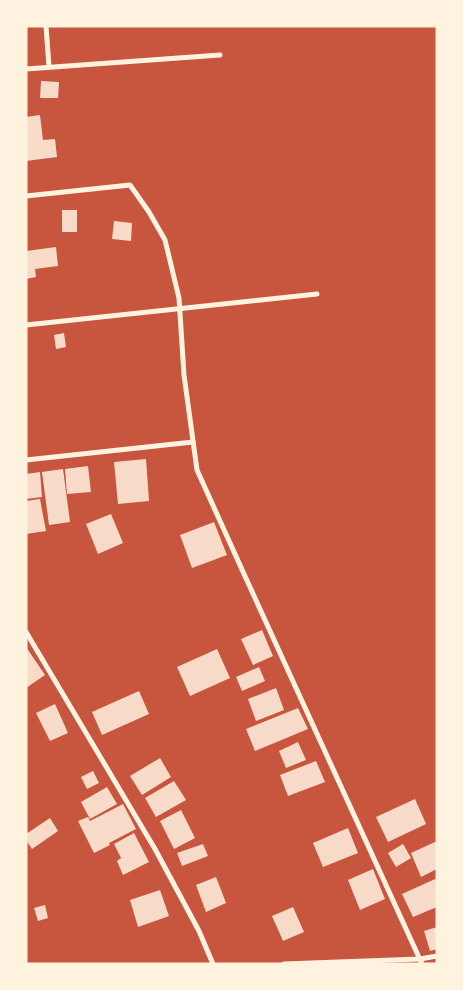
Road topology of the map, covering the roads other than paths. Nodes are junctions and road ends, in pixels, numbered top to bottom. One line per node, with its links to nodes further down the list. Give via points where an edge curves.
1 (46, 26): 3 (street)
2 (220, 55): 3 (street)
3 (49, 68): 4 (street)
4 (26, 69)
5 (26, 196): 7 (street, via 130,185 164,240)
6 (316, 294): 7 (street)
7 (179, 308): 8 (street); 9 (street)
8 (26, 325)
9 (193, 442): 10 (street); 13 (street, via 197,470)
10 (26, 460)
11 (26, 632): 14 (street, via 155,849)
12 (437, 956): 13 (street)
13 (421, 961): 15 (street)
14 (213, 964)
15 (284, 964)

